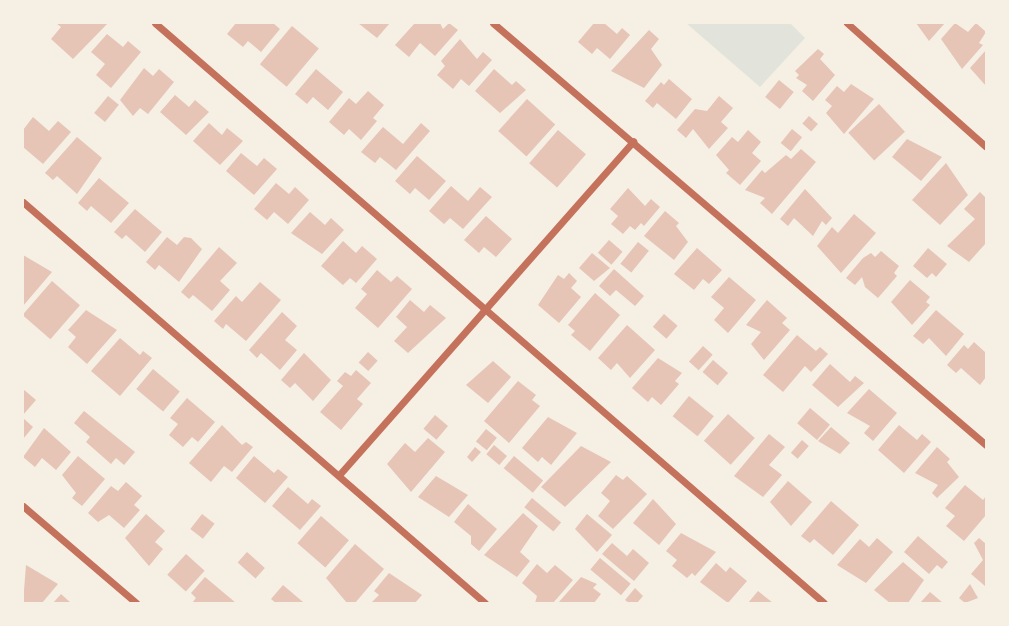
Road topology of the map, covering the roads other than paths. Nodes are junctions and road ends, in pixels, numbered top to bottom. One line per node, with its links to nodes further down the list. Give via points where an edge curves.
1 (155, 23): 7 (street)
2 (493, 23): 4 (street)
3 (847, 23): 5 (street)
4 (633, 141): 7 (street); 8 (street)
5 (986, 147)
6 (23, 202): 9 (street)
7 (483, 312): 9 (street); 13 (street)
8 (986, 445)
9 (339, 475): 12 (street)
10 (23, 506): 11 (street)
11 (136, 603)
12 (485, 603)
13 (824, 603)

